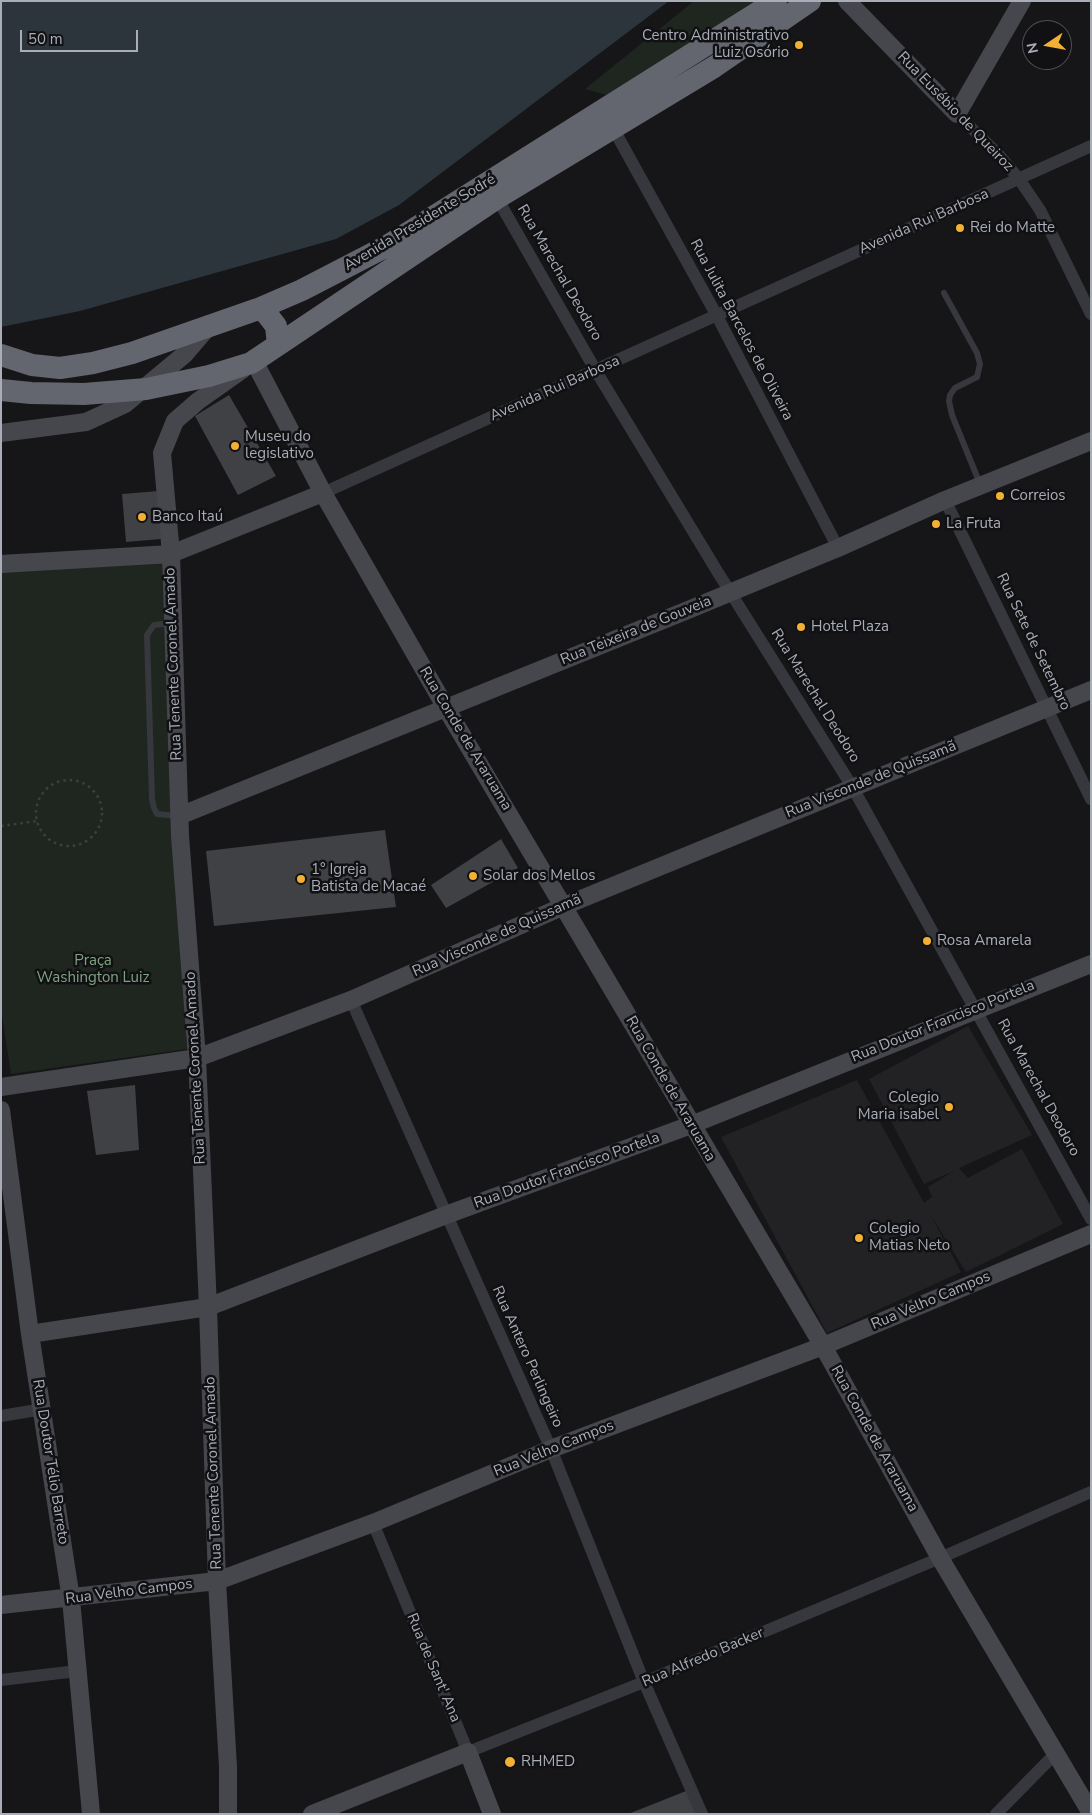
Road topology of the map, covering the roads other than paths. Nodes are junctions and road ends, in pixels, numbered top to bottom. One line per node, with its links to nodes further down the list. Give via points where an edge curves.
1 (776, 1): 11 (highway, Avenida Presidente Sodré, via 387,246 342,271)
2 (810, 1): 6 (highway, Avenida Presidente Sodré, via 714,67)
3 (847, 1): 5 (street, Rua Eusébio de Queiroz)
4 (1022, 1): 5 (street)
5 (957, 114): 8 (street, Rua Eusébio de Queiroz)
6 (613, 128): 9 (highway, Avenida Presidente Sodré); 13 (street, Rua Julita Barcelos de Oliveira)
7 (1091, 146): 8 (street, Avenida Rui Barbosa)
8 (1019, 179): 12 (street, Rua Eusébio de Queiroz, via 1040,210); 13 (street, Avenida Rui Barbosa)
9 (498, 198): 15 (highway, Avenida Presidente Sodré); 18 (street, Rua Marechal Deodoro)
10 (944, 293): 23 (lane, via 980,364 977,377 955,388 949,401 952,416)
11 (258, 309): 14 (highway, Avenida Presidente Sodré); 15 (highway, via 266,313 276,326)
12 (1091, 314)
13 (716, 316): 18 (street, Avenida Rui Barbosa); 26 (street, Rua Julita Barcelos de Oliveira)
14 (211, 324): 16 (highway, Avenida Presidente Sodré, via 132,353 92,363 60,368); 19 (street, via 185,354)
15 (278, 346): 17 (highway, Avenida Presidente Sodré)
16 (17, 361)
17 (252, 362): 19 (highway, Avenida Presidente Sodré, via 209,376); 24 (street, Rua Conde de Araruama); 27 (street, Rua Tenente Coronel Amado, via 175,421 162,453)
18 (596, 371): 24 (street, Avenida Rui Barbosa); 29 (street, Rua Marechal Deodoro)
19 (146, 389): 20 (highway, Avenida Presidente Sodré, via 84,394); 21 (street, via 94,420)
20 (1, 390)
21 (1, 433)
22 (1091, 441): 23 (street, Rua Teixeira de Gouveia)
23 (981, 485): 25 (street, Rua Teixeira de Gouveia)
24 (323, 493): 27 (street, Avenida Rui Barbosa); 32 (street, Rua Conde de Araruama)
25 (945, 500): 26 (street, Rua Teixeira de Gouveia); 33 (street, Rua Sete de Setembro)
26 (838, 548): 29 (street, Rua Teixeira de Gouveia)
27 (171, 554): 28 (street, Avenida Rui Barbosa); 30 (street, Rua Tenente Coronel Amado)
28 (1, 564)
29 (730, 592): 32 (street, Rua Teixeira de Gouveia); 34 (street, Rua Marechal Deodoro)
30 (172, 622): 36 (street, Rua Tenente Coronel Amado); 36 (lane, via 154,625 147,634 152,799 157,814)
31 (1091, 690): 33 (street, Rua Visconde de Quissamã)
32 (446, 708): 36 (street, Rua Teixeira de Gouveia); 37 (street, Rua Conde de Araruama)
33 (1047, 708): 34 (street, Rua Visconde de Quissamã); 35 (street, Rua Sete de Setembro)
34 (854, 788): 37 (street, Rua Visconde de Quissamã); 40 (street, Rua Marechal Deodoro)
35 (1091, 799)
36 (179, 816): 41 (street, Rua Tenente Coronel Amado)
37 (564, 906): 39 (street, Rua Visconde de Quissamã); 44 (street, Rua Conde de Araruama)
38 (1091, 964): 40 (street, Rua Doutor Francisco Portela)
39 (351, 1000): 41 (street, Rua Visconde de Quissamã); 45 (street, Rua Antero Perlingeiro)
40 (975, 1008): 44 (street, Rua Doutor Francisco Portela); 46 (street, Rua Marechal Deodoro)
41 (197, 1058): 42 (street, Rua Visconde de Quissamã); 48 (street, Rua Tenente Coronel Amado)
42 (1, 1087)
43 (1, 1110): 49 (street, Rua Doutor Télio Barreto)
44 (691, 1125): 45 (street, Rua Doutor Francisco Portela); 50 (street, Rua Conde de Araruama)
45 (446, 1215): 48 (street, Rua Doutor Francisco Portela); 53 (street, Rua Antero Perlingeiro)
46 (1091, 1219)
47 (1091, 1234): 50 (street, Rua Velho Campos)
48 (208, 1307): 49 (street, Rua Doutor Francisco Portela); 57 (street, Rua Tenente Coronel Amado)
49 (30, 1334): 51 (street, Rua Doutor Télio Barreto)
50 (823, 1346): 53 (street, Rua Velho Campos); 56 (street, Rua Conde de Araruama)
51 (43, 1409): 52 (street); 58 (street, Rua Doutor Télio Barreto)
52 (1, 1416)
53 (551, 1450): 55 (street, Rua Velho Campos); 62 (street, Rua Antero Perlingeiro)
54 (1091, 1492): 56 (street, Rua Alfredo Backer)
55 (372, 1523): 57 (street, Rua Velho Campos); 63 (street, Rua de Sant' Ana)
56 (940, 1558): 62 (street, Rua Alfredo Backer); 64 (street, Rua Conde de Araruama)
57 (218, 1581): 58 (street, Rua Velho Campos); 67 (street, Rua Tenente Coronel Amado)
58 (71, 1599): 59 (street, Rua Velho Campos); 60 (street, Rua Doutor Télio Barreto)
59 (1, 1605)
60 (78, 1671): 61 (street); 66 (street, Rua Doutor Télio Barreto)
61 (1, 1680)
62 (644, 1682): 63 (street, Rua Alfredo Backer); 70 (street, Rua Antero Perlingeiro)
63 (468, 1752): 68 (street, Rua Alfredo Backer); 69 (street, Rua de Sant' Ana)
64 (1056, 1753): 65 (street, Rua Conde de Araruama); 71 (street)
65 (1091, 1813)
66 (91, 1814)
67 (228, 1814)
68 (312, 1814)
69 (492, 1814)
70 (702, 1814)
71 (996, 1814)

